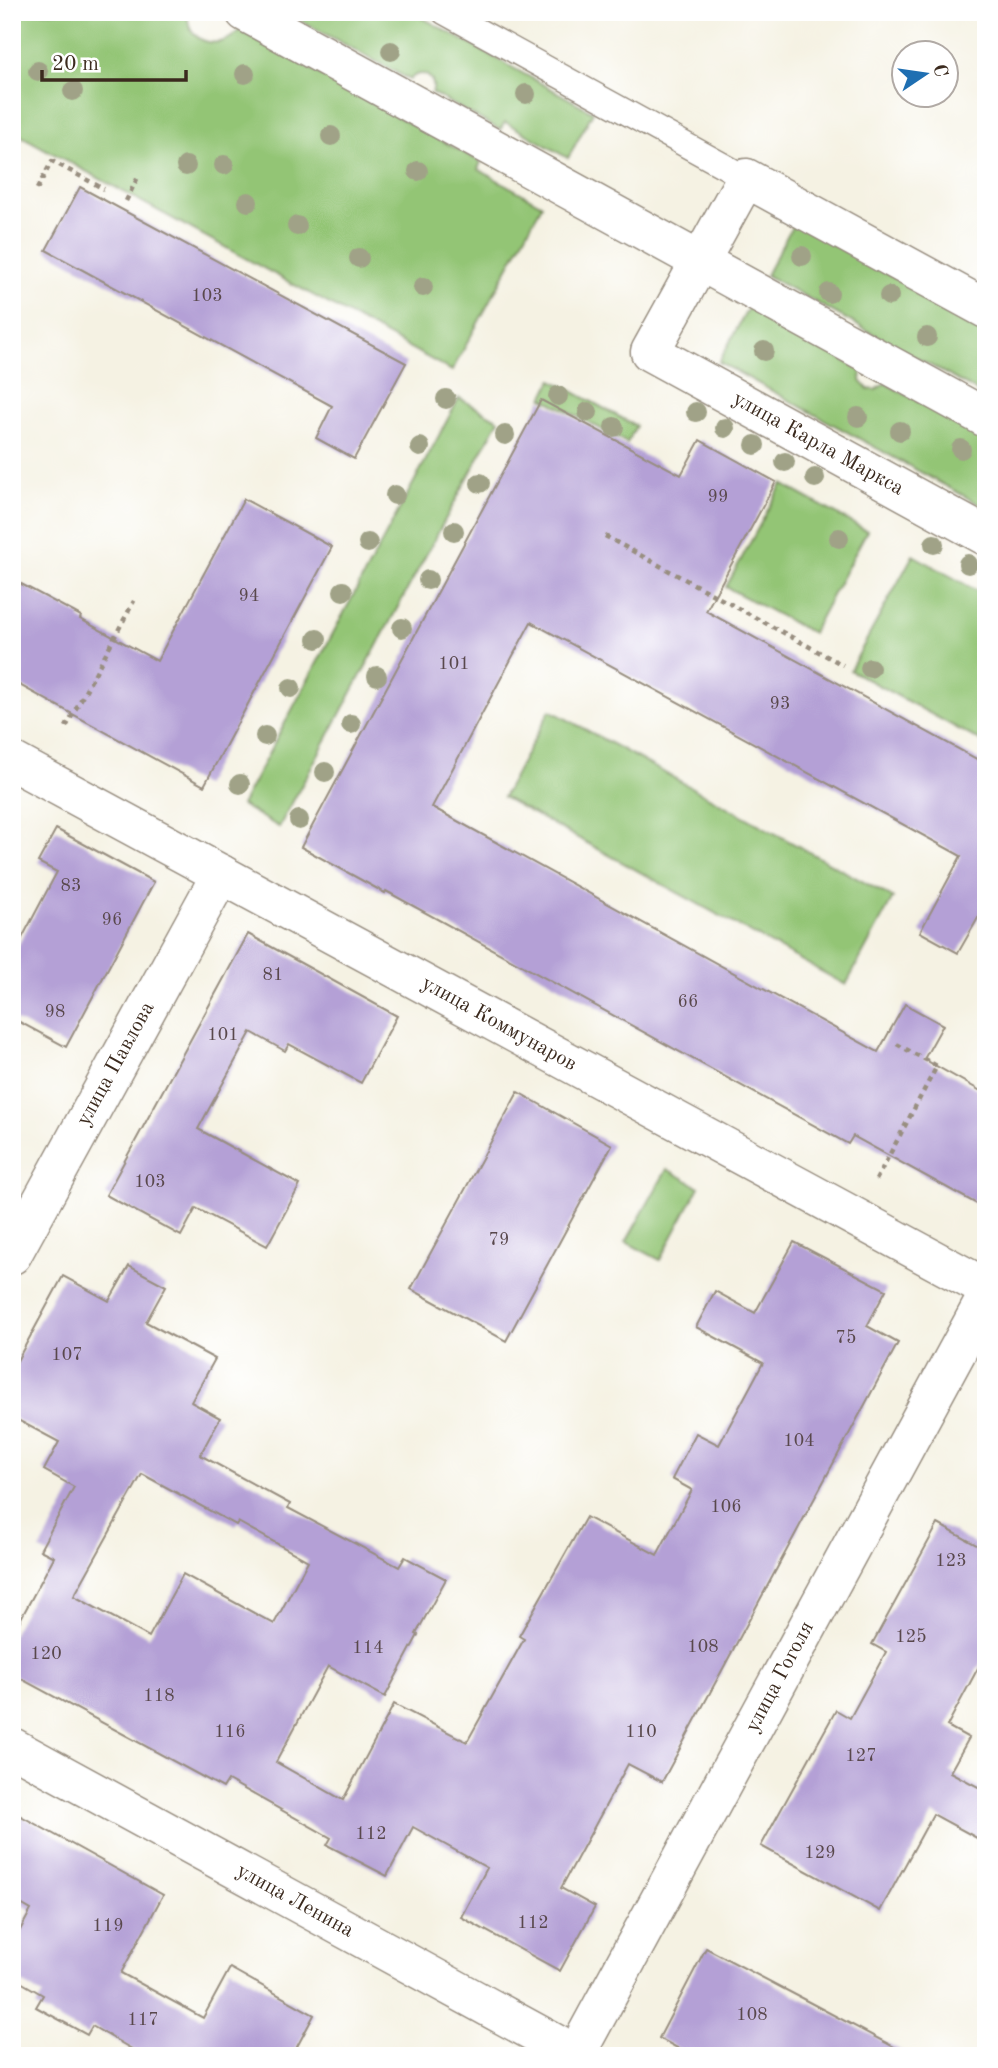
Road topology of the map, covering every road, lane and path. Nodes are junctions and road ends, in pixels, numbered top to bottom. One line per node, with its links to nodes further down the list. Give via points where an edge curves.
1 (245, 12): 8 (street)
2 (444, 12): 4 (lane)
3 (139, 176): 7 (path)
4 (746, 178): 8 (street); 9 (street)
5 (37, 189): 6 (path, via 52,161)
6 (104, 189)
7 (127, 201)
8 (700, 261): 10 (street); 12 (street, улица Карла Маркса, via 650,352)
9 (986, 309)
10 (986, 418)
11 (605, 536): 14 (path)
12 (986, 536)
13 (134, 601): 15 (path)
14 (844, 665)
15 (66, 727)
16 (12, 761): 17 (street, улица Коммунаров)
17 (221, 874): 19 (street, улица Коммунаров); 20 (street, улица Павлова)
18 (893, 1042): 19 (path, via 937,1066)
19 (855, 1217): 21 (street, улица Коммунаров)
20 (12, 1255)
21 (986, 1289)
22 (986, 1298): 24 (street, улица Гоголя)
23 (12, 1747): 24 (street, улица Ленина)
24 (576, 2055)

